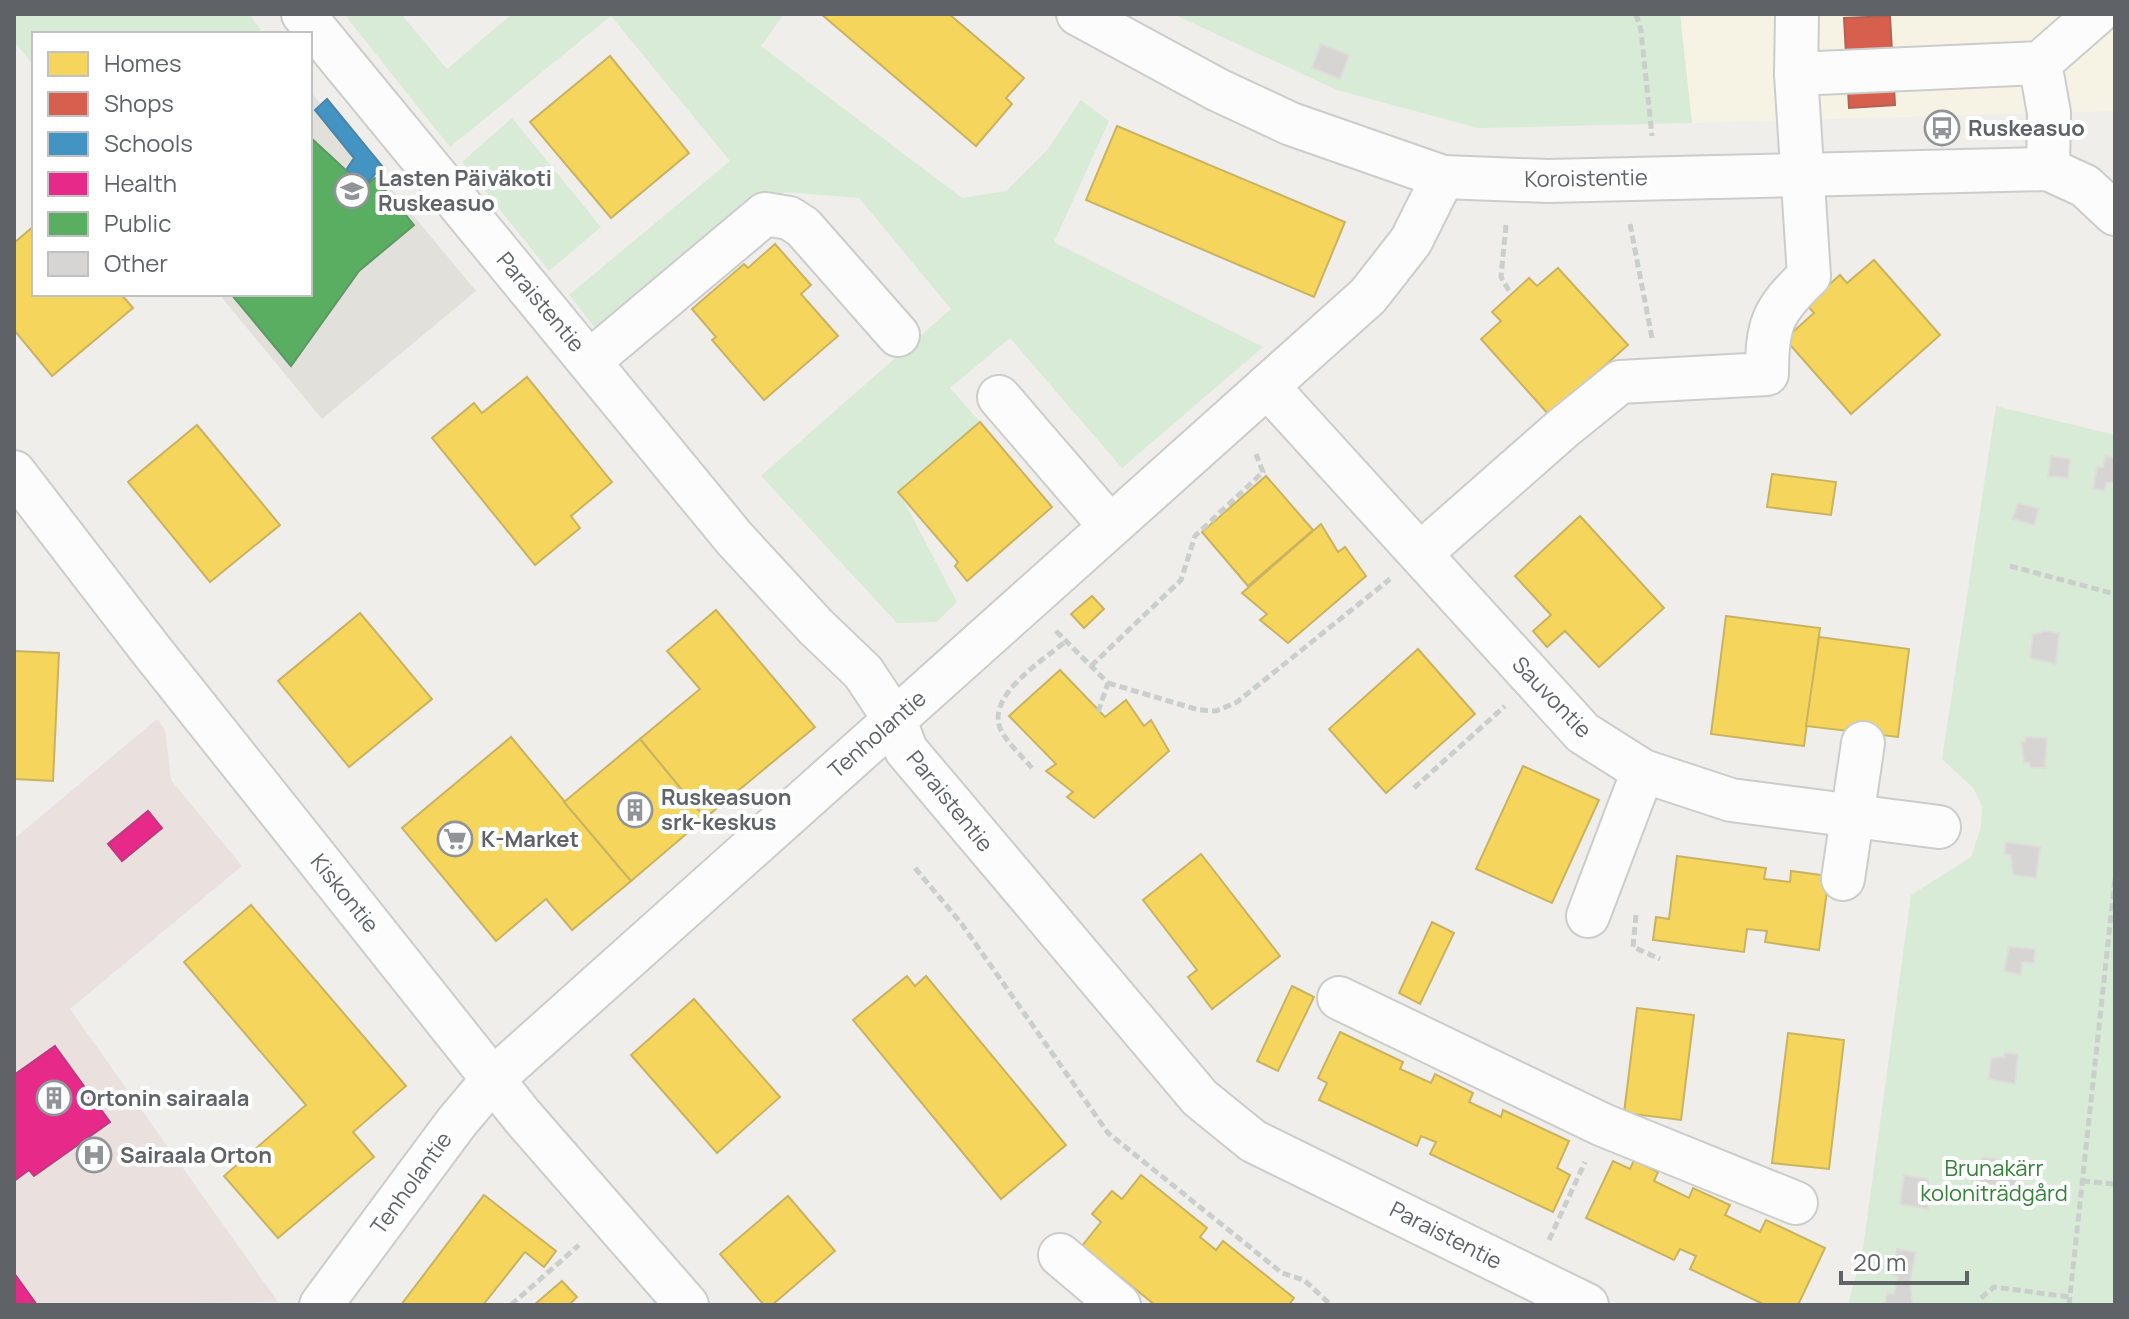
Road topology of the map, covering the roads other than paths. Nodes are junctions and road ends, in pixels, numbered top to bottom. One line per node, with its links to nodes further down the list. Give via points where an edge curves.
1 (303, 14): 12 (street, Paraistentie)
2 (1078, 14): 9 (street, Koroistentie, via 1291,124)
3 (1797, 14): 6 (street)
4 (2096, 14): 5 (street)
5 (2040, 63): 6 (street); 7 (street, via 2049,113)
6 (1796, 74): 8 (street)
7 (2048, 169): 8 (street, Koroistentie); 10 (street, Koroistentie, via 2085,186)
8 (1802, 175): 9 (street, Koroistentie, via 1548,181); 17 (street, via 1809,276 1774,314 1767,331 1767,374 1620,382)
9 (1443, 177): 13 (street, Tenholantie, via 1411,241 1368,296)
10 (2115, 214)
11 (898, 335): 12 (street, via 803,227 765,214)
12 (590, 361): 18 (street, Paraistentie, via 734,538 856,663)
13 (1267, 386): 16 (street, Tenholantie); 17 (street, Sauvontie)
14 (999, 397): 16 (street)
15 (14, 472): 26 (street, Kiskontie)
16 (1110, 526): 18 (street, Tenholantie)
17 (1421, 553): 20 (street, Sauvontie, via 1583,733)
18 (895, 720): 26 (street, Tenholantie); 29 (street, Paraistentie, via 906,750 1225,1122)
19 (1863, 743): 21 (street)
20 (1643, 771): 21 (street, Sauvontie, via 1731,800); 24 (street)
21 (1854, 818): 22 (street, Sauvontie); 23 (street)
22 (1939, 827)
23 (1843, 879)
24 (1588, 916)
25 (1339, 998): 27 (street, via 1603,1125)
26 (493, 1079): 30 (street, Tenholantie); 31 (street, Kiskontie)
27 (1796, 1203)
28 (1060, 1255): 32 (street)
29 (1531, 1292): 33 (street, Paraistentie)
30 (321, 1305)
31 (687, 1305)
32 (1119, 1305)
33 (1587, 1305)

